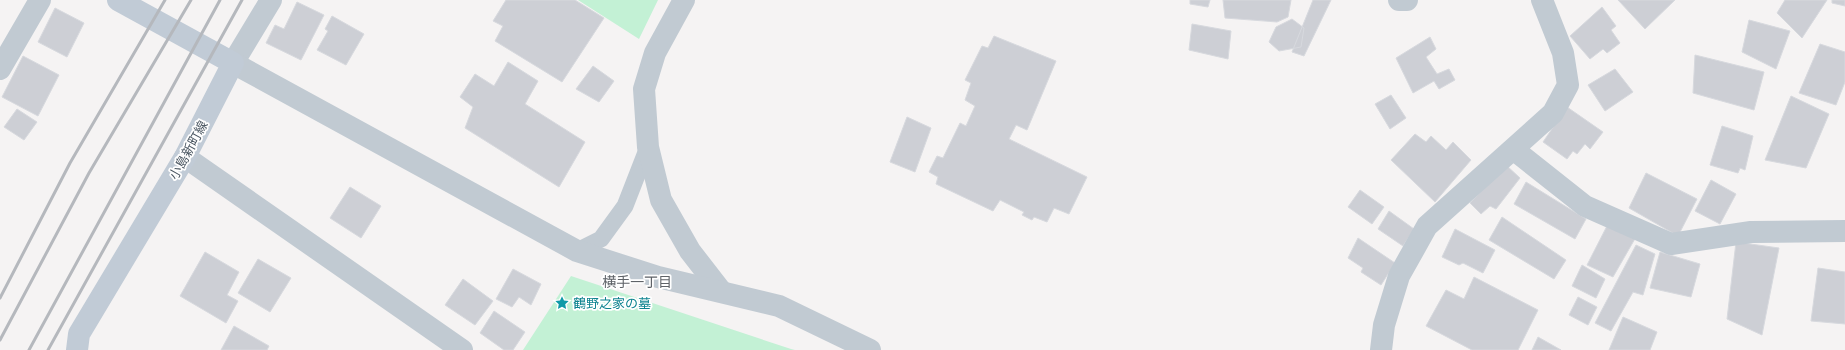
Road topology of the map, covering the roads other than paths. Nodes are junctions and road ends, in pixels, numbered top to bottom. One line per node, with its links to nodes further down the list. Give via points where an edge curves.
1 (40, 0): 9 (street)
2 (118, 0): 8 (main road)
3 (271, 0): 8 (street)
4 (684, 0): 10 (street, via 655,53 644,89)
5 (1399, 0): 6 (street)
6 (1407, 0)
7 (1542, 0): 11 (street, via 1563,53 1568,85 1553,113)
8 (233, 63): 12 (main road, 小島新町線); 14 (street)
9 (0, 69)
10 (648, 148): 14 (lane, via 625,206 601,239); 15 (street, via 661,200 690,251)
11 (1513, 149): 13 (street, via 1585,206 1671,244 1751,232); 19 (street, via 1427,226 1400,276 1384,325)
12 (185, 157): 16 (main road, 小島新町線, via 79,334); 17 (street)
13 (1845, 231)
14 (576, 251): 15 (street, via 658,277)
15 (721, 291): 18 (street, via 778,306)
16 (77, 350)
17 (462, 350)
18 (870, 350)
19 (1381, 350)

